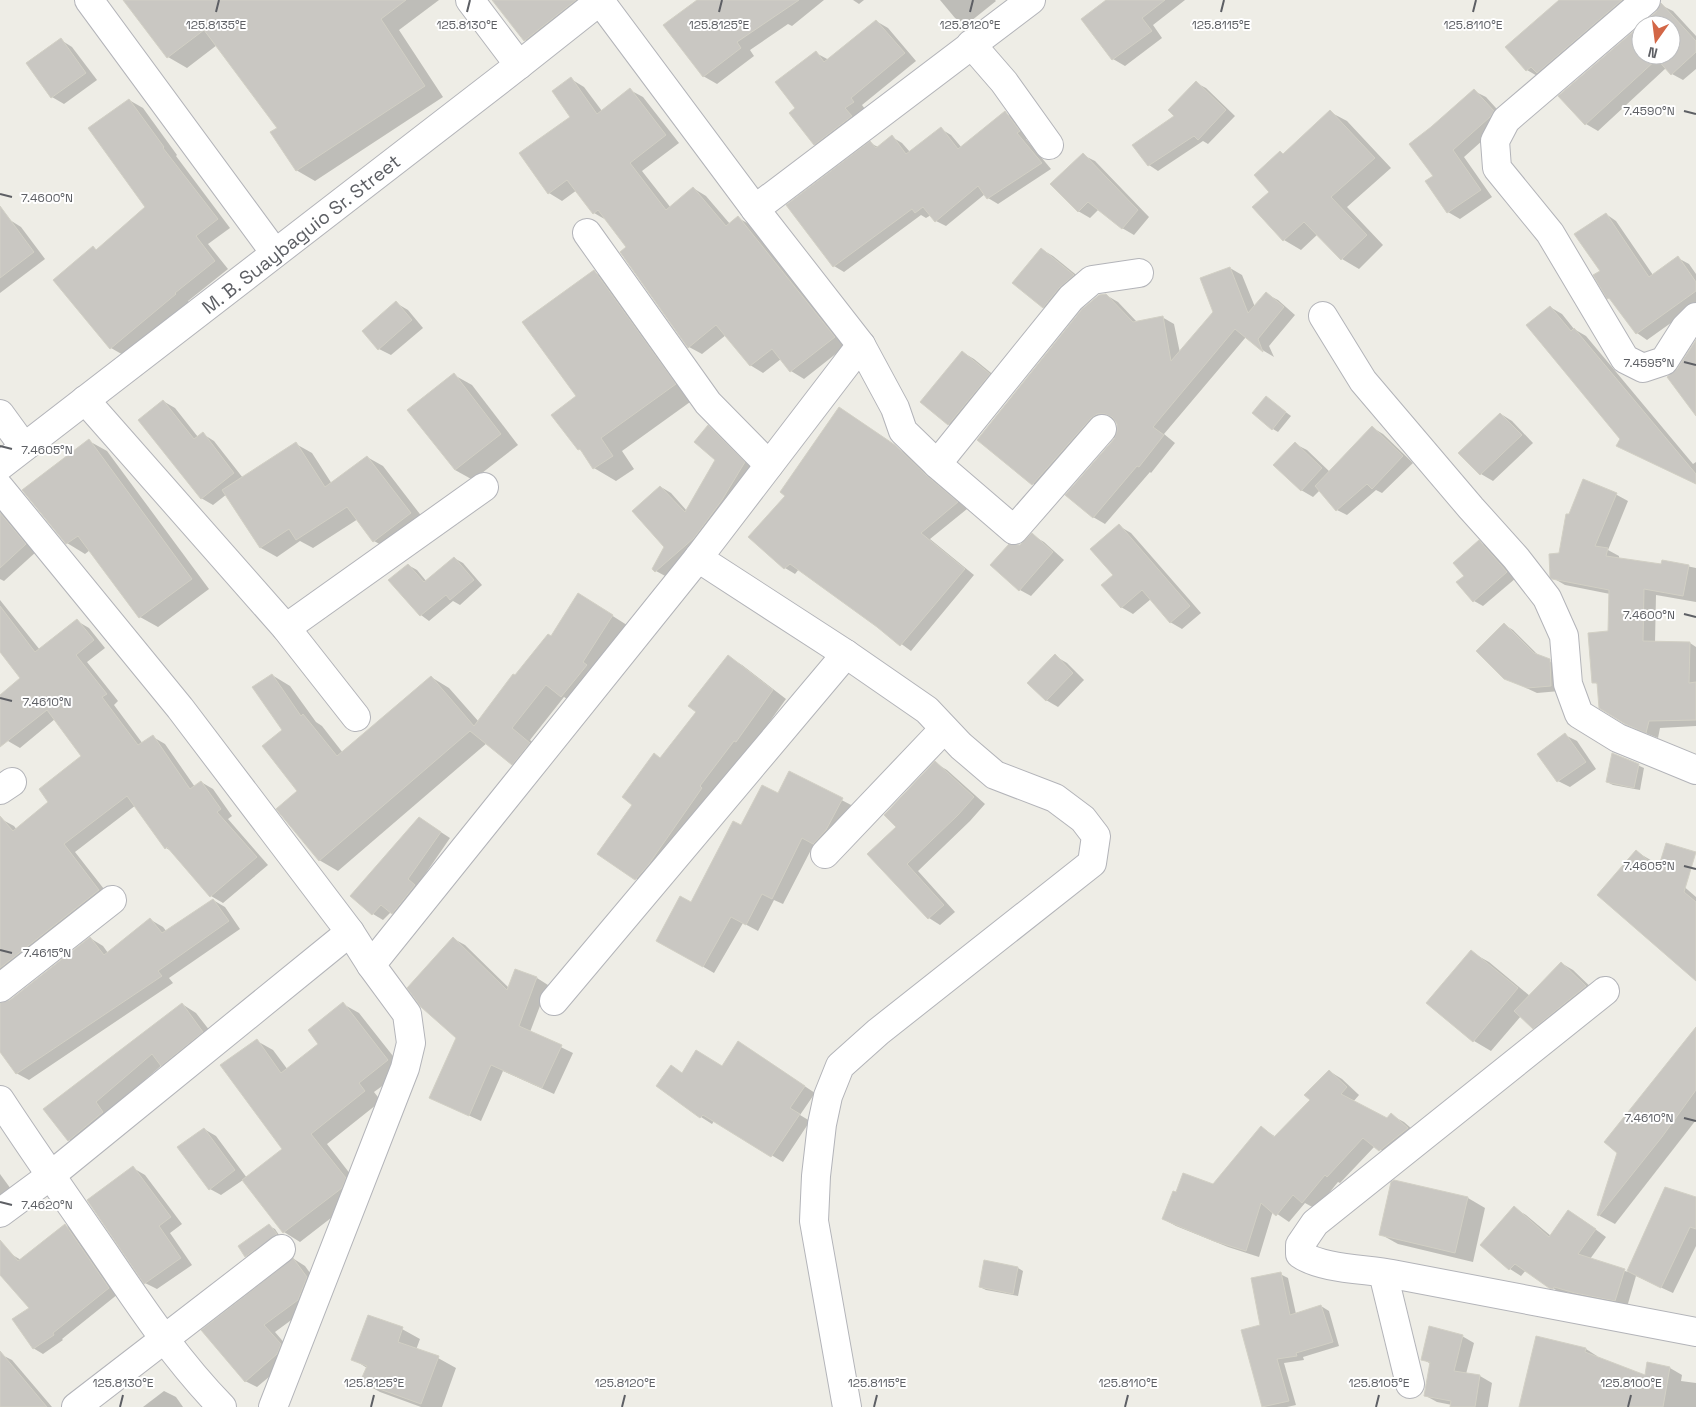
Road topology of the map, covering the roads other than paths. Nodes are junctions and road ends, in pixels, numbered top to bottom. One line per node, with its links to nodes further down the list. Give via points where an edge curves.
1 (89, 0): 11 (street)
2 (470, 0): 7 (street)
3 (600, 0): 7 (street, M. B. Suaybaguio Sr. Street); 9 (street)
4 (1031, 0): 6 (street)
5 (1646, 0): 14 (street, via 1506,120 1496,141 1497,168 1550,234 1625,359 1643,368 1664,362 1685,328)
6 (971, 44): 8 (street, via 1004,82); 9 (street)
7 (519, 65): 11 (street, M. B. Suaybaguio Sr. Street)
8 (1049, 145)
9 (755, 209): 15 (street)
10 (587, 233): 21 (street, via 708,403)
11 (275, 254): 16 (street, M. B. Suaybaguio Sr. Street)
12 (1139, 274): 20 (street, via 1092,280 1071,298)
13 (1324, 316): 30 (street, via 1363,381 1547,598 1564,636 1568,684 1579,714 1618,738)
14 (1696, 317)
15 (860, 344): 20 (street, via 895,408 903,431); 21 (street)
16 (85, 400): 19 (street, M. B. Suaybaguio Sr. Street); 26 (street)
17 (0, 414): 19 (street)
18 (1102, 428): 20 (street, via 1014,530)
19 (24, 447): 22 (street, M. B. Suaybaguio Sr. Street)
20 (937, 464)
21 (769, 465): 25 (street)
22 (0, 466)
23 (484, 487): 26 (street)
24 (0, 488): 33 (street, via 180,708)
25 (698, 558): 27 (street); 34 (street)
26 (286, 628): 28 (street)
27 (846, 654): 29 (street, via 927,710); 37 (street)
28 (356, 717)
29 (944, 729): 31 (street); 49 (street, via 995,775 1055,798 1083,819 1096,836 1092,864 878,1032 840,1066 828,1096 822,1124 814,1221)
30 (1696, 770)
31 (826, 854)
32 (112, 900): 35 (street)
33 (350, 932): 34 (street); 39 (street)
34 (371, 965): 48 (street, via 407,1014 411,1043 405,1068)
35 (0, 988)
36 (1605, 991): 42 (street, via 1315,1223 1300,1245 1300,1254 1308,1260)
37 (554, 1001)
38 (0, 1100): 39 (street)
39 (50, 1176): 40 (street); 44 (street)
40 (0, 1213)
41 (281, 1249): 44 (street)
42 (1383, 1272): 43 (street); 45 (street)
43 (1696, 1332)
44 (164, 1339): 46 (street); 47 (street)
45 (1410, 1384)
46 (76, 1407)
47 (222, 1407)
48 (273, 1407)
49 (847, 1407)

